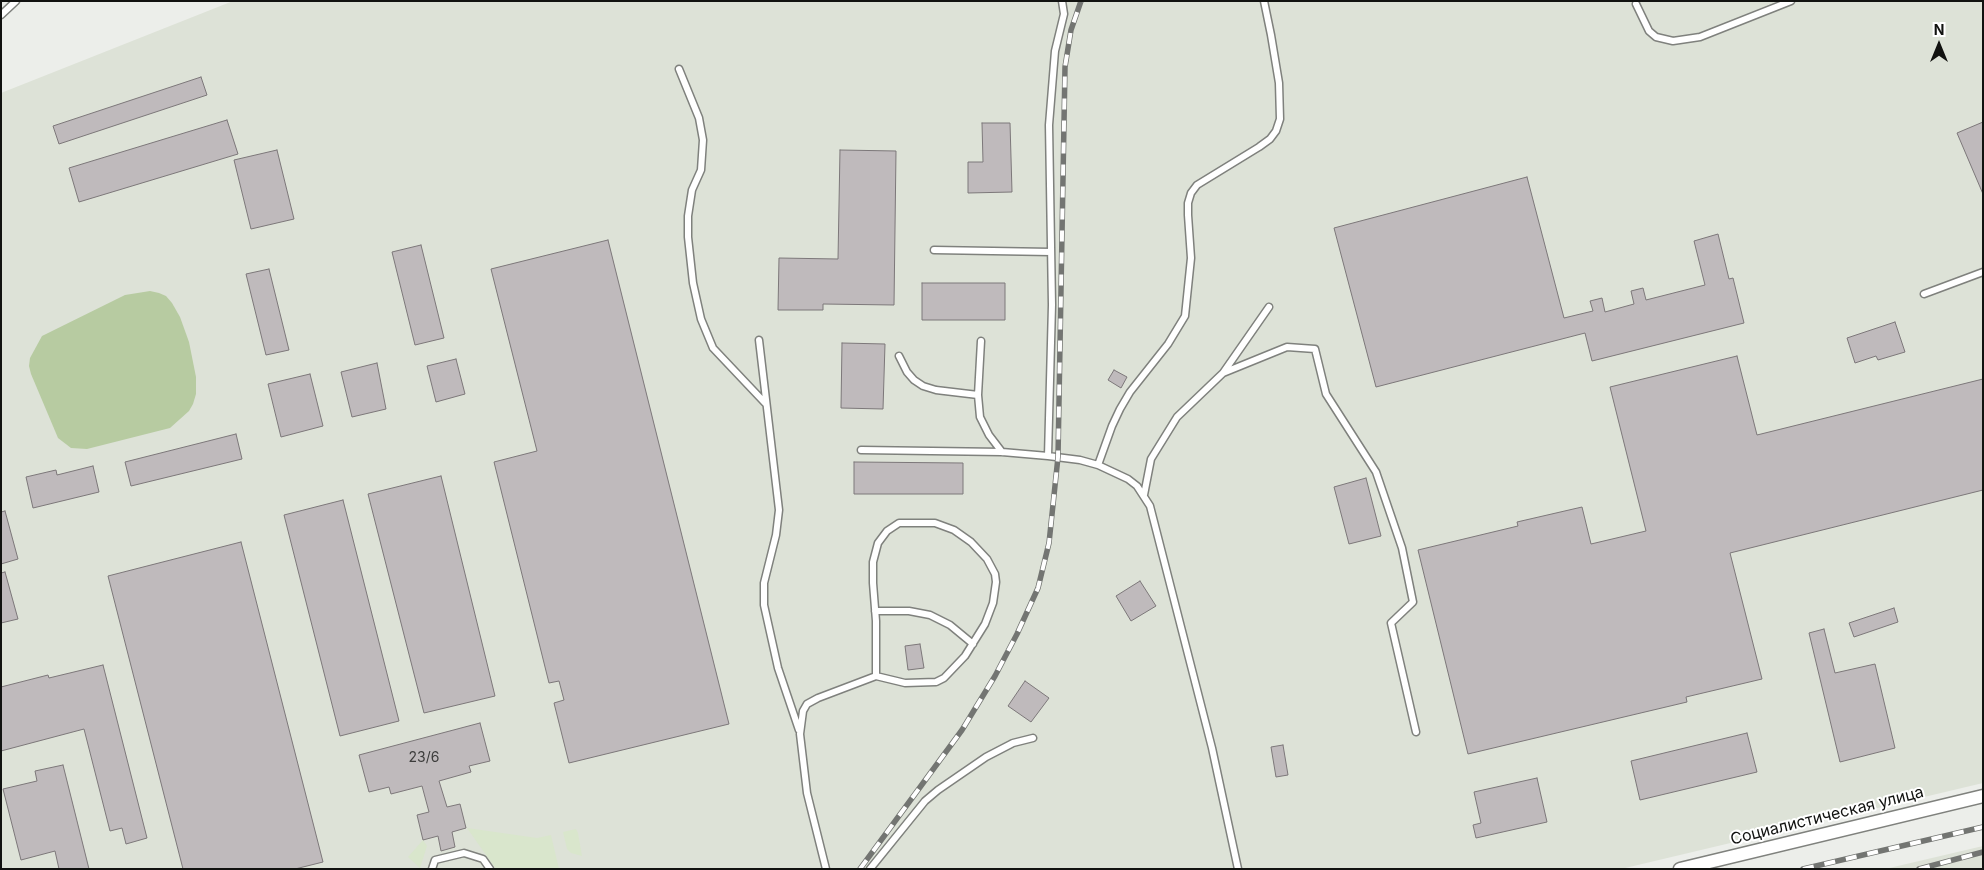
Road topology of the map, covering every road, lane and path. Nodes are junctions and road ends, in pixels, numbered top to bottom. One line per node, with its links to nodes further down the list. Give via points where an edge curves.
1 (16, 1): 6 (lane)
2 (1062, 1): 9 (lane, via 1064,14 1055,51 1049,125)
3 (1264, 1): 22 (lane, via 1279,83 1280,119 1276,131 1259,147 1197,185 1191,193 1188,215 1191,258 1185,316 1120,409)
4 (1791, 1): 5 (lane, via 1700,37 1673,41 1656,37 1649,31)
5 (1636, 4)
6 (1, 15)
7 (678, 69): 18 (lane, via 699,118 703,140 701,170 692,190 688,216 691,265 701,319 713,348)
8 (934, 250): 9 (lane)
9 (1051, 252): 21 (lane)
10 (1983, 272): 11 (lane)
11 (1924, 294)
12 (1268, 307): 16 (lane)
13 (759, 340): 18 (lane)
14 (981, 342): 17 (lane)
15 (899, 356): 17 (lane, via 907,372 923,386)
16 (1223, 373): 23 (lane, via 1177,417 1151,459); 27 (lane, via 1286,347 1315,349 1326,394 1376,472 1402,548 1413,602 1390,623)
17 (978, 395): 20 (lane, via 980,417)
18 (766, 404): 28 (lane, via 779,510 764,583 764,605 778,668)
19 (861, 450): 20 (lane)
20 (1002, 452): 21 (lane)
21 (1048, 456): 22 (lane)
22 (1098, 465): 23 (lane, via 1128,478)
23 (1144, 495): 35 (lane, via 1150,506 1212,748)
24 (875, 611): 25 (lane, via 910,611 930,615); 25 (lane, via 873,562 882,536 899,523 945,526 975,546 987,559 994,574 995,591 990,612); 26 (lane)
25 (973, 644): 26 (lane, via 951,672 936,682 905,683)
26 (876, 676): 28 (lane, via 807,704)
27 (1416, 732)
28 (800, 734): 33 (lane, via 807,793)
29 (1033, 738): 34 (lane, via 986,757 938,790 925,801)
30 (1983, 796): 36 (street, Социалистическая улица)
31 (432, 869): 32 (lane, via 435,860 464,853 483,859)
32 (490, 869)
33 (826, 869)
34 (870, 869)
35 (1238, 869)
36 (1680, 869)

